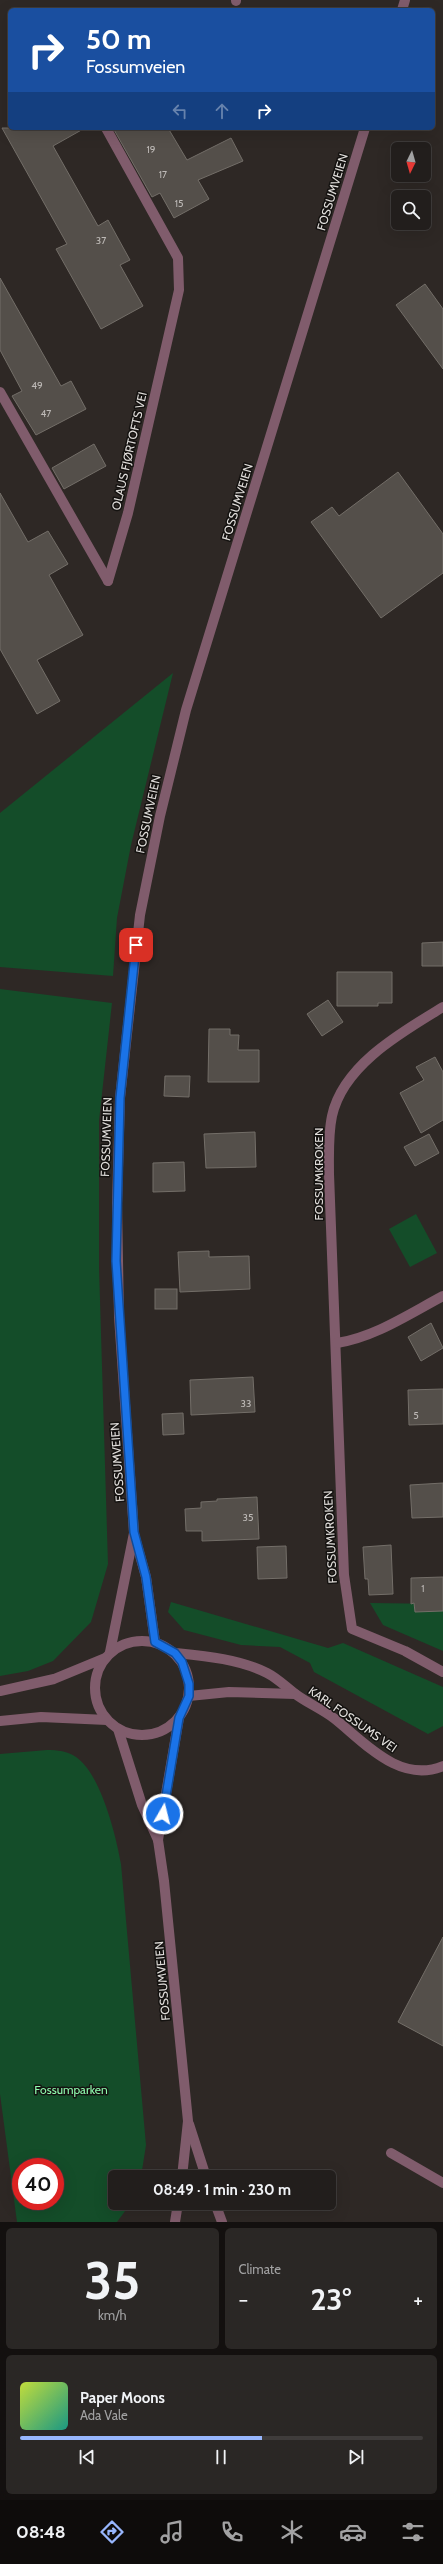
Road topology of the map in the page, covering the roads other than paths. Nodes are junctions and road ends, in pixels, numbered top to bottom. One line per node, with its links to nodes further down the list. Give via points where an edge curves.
1 (107, 130): 3 (street, OLAUS FJØRTOFTS VEI, via 178,258 179,290 128,513 108,581)
2 (364, 130): 7 (street, FOSSUMVEIEN, via 186,710 160,816 134,960 120,1098 116,1261)
3 (0, 392)
4 (443, 1007): 6 (street, FOSSUMKROKEN, via 394,1039 369,1060 345,1087 333,1115 329,1174)
5 (443, 1296): 6 (street, via 392,1324 350,1341)
6 (336, 1343): 11 (street, FOSSUMKROKEN, via 344,1575 352,1629)
7 (134, 1532): 8 (street, FOSSUMVEIEN, via 146,1577); 10 (street, FOSSUMVEIEN)
8 (155, 1642): 9 (street); 10 (street, via 131,1641)
9 (175, 1653): 13 (street, KARL FOSSUMS VEI, via 208,1656 251,1667 267,1673); 14 (street, FOSSUMVEIEN, via 187,1673)
10 (107, 1655): 12 (street, via 54,1679); 16 (street, FOSSUMVEIEN, via 99,1668 94,1689 96,1700)
11 (443, 1672)
12 (0, 1691)
13 (295, 1694): 14 (street, KARL FOSSUMS VEI, via 229,1692); 19 (street, KARL FOSSUMS VEI, via 334,1718 391,1762 413,1770)
14 (189, 1696): 15 (street, FOSSUMVEIEN)
15 (179, 1718): 18 (street, FOSSUMVEIEN, via 157,1733 144,1735); 20 (street, FOSSUMVEIEN)
16 (107, 1720): 17 (street, via 41,1717); 18 (street, FOSSUMVEIEN)
17 (0, 1721)
18 (118, 1728): 20 (street, FOSSUMVEIEN, via 142,1805)
19 (443, 1766)
20 (158, 1840): 21 (street, FOSSUMVEIEN, via 171,1931)
21 (188, 2121): 23 (street, FOSSUMVEIEN); 24 (street, FOSSUMVEIEN)
22 (391, 2153): 25 (street)
23 (183, 2170)
24 (204, 2170)
25 (443, 2183)
26 (177, 2210): 28 (street)
27 (218, 2210): 29 (street)
28 (175, 2222)
29 (222, 2222)

